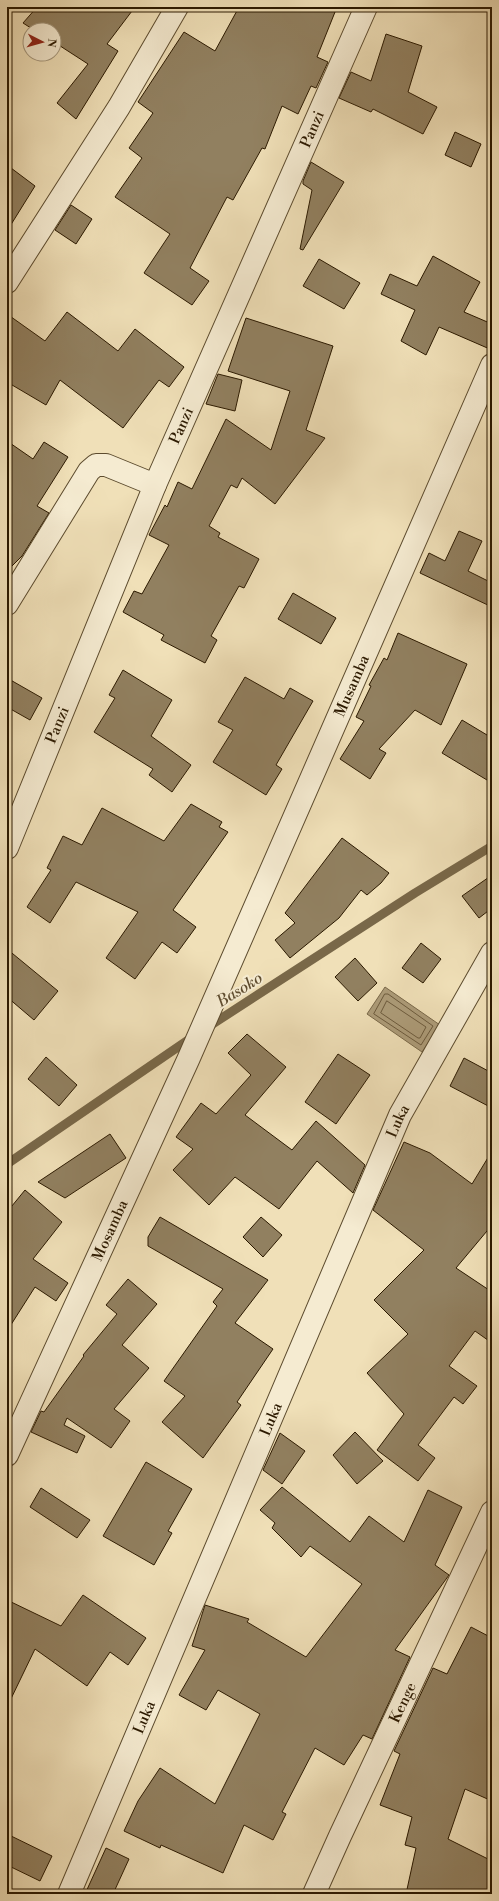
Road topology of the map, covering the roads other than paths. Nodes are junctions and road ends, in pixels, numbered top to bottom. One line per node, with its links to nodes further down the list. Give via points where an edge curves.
1 (177, 7): 3 (street, via 119,107)
2 (366, 7): 5 (street, Panzi)
3 (7, 282)
4 (492, 365): 9 (street, Musamba)
5 (155, 486): 6 (street, via 106,465 96,465 88,471); 7 (street, Panzi)
6 (7, 604)
7 (7, 848)
8 (492, 953): 12 (street, Luka, via 400,1115)
9 (212, 1006): 10 (street, Mosamba)
10 (7, 1455)
11 (492, 1512): 13 (street, Kenge)
12 (69, 1894)
13 (314, 1894)

